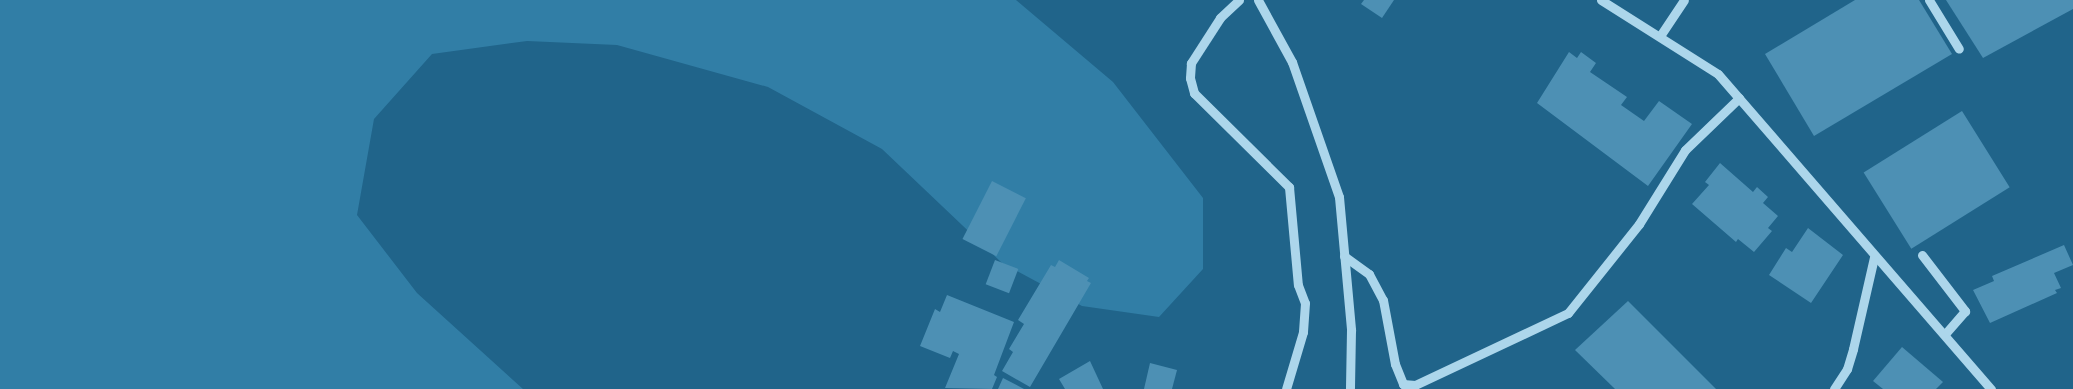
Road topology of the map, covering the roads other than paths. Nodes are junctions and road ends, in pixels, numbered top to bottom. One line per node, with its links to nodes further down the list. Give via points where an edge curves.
1 (1239, 0): 13 (street, via 1220,18 1191,63 1190,78 1194,93 1289,187 1298,285 1305,303 1303,332)
2 (1258, 0): 10 (street, via 1292,62 1339,197)
3 (1602, 0): 6 (street)
4 (1684, 0): 6 (street)
5 (1929, 0): 7 (street)
6 (1660, 36): 8 (street, via 1718,74)
7 (1959, 49)
8 (1739, 98): 10 (street, via 1685,150 1639,224 1568,313 1415,385 1403,384 1395,364 1383,300 1370,274); 11 (street)
9 (1922, 255): 12 (street, via 1965,311)
10 (1344, 256): 14 (street, via 1351,330)
11 (1874, 257): 12 (street); 15 (street, via 1853,349)
12 (1945, 334): 16 (street)
13 (1286, 389)
14 (1350, 389)
15 (1834, 389)
16 (1991, 389)

